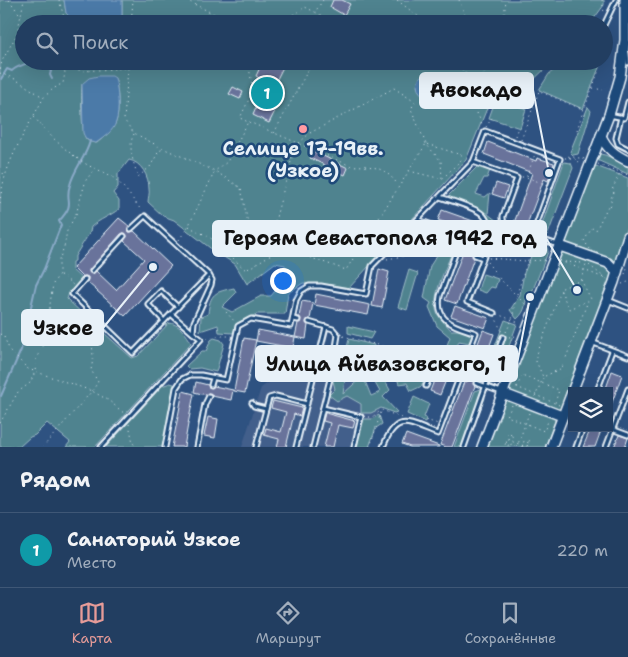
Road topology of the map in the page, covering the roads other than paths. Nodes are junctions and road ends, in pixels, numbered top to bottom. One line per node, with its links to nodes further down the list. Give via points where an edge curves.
1 (616, 0): 3 (lane)
2 (625, 0): 4 (main road)
3 (609, 15)
4 (625, 40): 5 (lane); 7 (main road, via 620,77)
5 (628, 64)
6 (628, 102): 8 (lane)
7 (609, 115): 8 (lane); 9 (main road)
8 (624, 118): 10 (lane, via 616,138 618,144)
9 (601, 136): 11 (main road, via 606,147); 19 (main road, via 587,160)
10 (628, 148)
11 (628, 161)
12 (474, 162): 13 (lane); 18 (lane, via 517,178 502,222 508,232); 18 (lane, via 485,131 560,159)
13 (440, 197): 14 (lane); 24 (lane, via 482,213 491,235)
14 (418, 220): 20 (lane, via 462,235); 34 (lane, via 372,266 366,294 309,286 296,300)
15 (131, 229): 27 (lane, via 145,216)
16 (124, 236): 25 (lane)
17 (628, 236): 22 (main road)
18 (533, 238): 19 (lane)
19 (560, 246): 26 (main road, via 588,260 608,263); 53 (main road)
20 (458, 248): 21 (lane); 44 (lane, via 438,304 445,320 476,333)
21 (464, 250)
22 (625, 252): 26 (main road)
23 (475, 255): 24 (lane)
24 (483, 258): 32 (lane, via 467,302)
25 (92, 271)
26 (617, 272): 29 (main road)
27 (209, 275): 30 (lane); 39 (lane, via 211,286 194,322)
28 (85, 279): 36 (lane, via 72,294 133,353)
29 (607, 300): 31 (lane); 41 (main road)
30 (178, 307): 33 (lane); 36 (lane, via 161,291 148,304)
31 (628, 308)
32 (494, 313)
33 (171, 314): 36 (lane); 39 (lane)
34 (292, 319): 35 (lane); 45 (lane, via 291,326 251,319 238,326 226,380)
35 (298, 320)
36 (164, 321)
37 (309, 322): 38 (lane)
38 (326, 327): 56 (lane); 57 (lane, via 338,335)
39 (193, 333): 65 (lane, via 201,340)
40 (503, 337): 50 (lane)
41 (590, 342): 42 (lane); 59 (main road)
42 (612, 350): 43 (lane); 51 (lane)
43 (628, 356)
44 (460, 377): 46 (lane); 49 (lane, via 434,367); 72 (lane, via 438,434 410,424 399,424 390,431)
45 (213, 378): 48 (lane); 66 (lane, via 190,375 176,388)
46 (465, 379)
47 (476, 383): 50 (lane)
48 (211, 385)
49 (426, 386)
50 (486, 386): 53 (lane); 73 (lane)
51 (598, 387)
52 (628, 389): 60 (lane)
53 (502, 393): 59 (main road); 74 (main road)
54 (209, 396): 67 (lane)
55 (252, 403): 58 (lane)
56 (307, 404): 58 (lane, via 272,396); 69 (lane)
57 (323, 408): 70 (lane); 71 (lane, via 361,417)
58 (266, 409): 68 (lane)
59 (562, 416): 75 (main road)
60 (613, 424)
61 (613, 430): 64 (lane)
62 (582, 432): 76 (lane)
63 (610, 432): 77 (lane)
64 (628, 435)
65 (101, 447)
66 (165, 447)
67 (197, 447)
68 (256, 447)
69 (296, 447)
70 (313, 447)
71 (354, 447)
72 (384, 447)
73 (464, 447)
74 (482, 447)
75 (551, 447)
76 (576, 447)
77 (606, 447)

